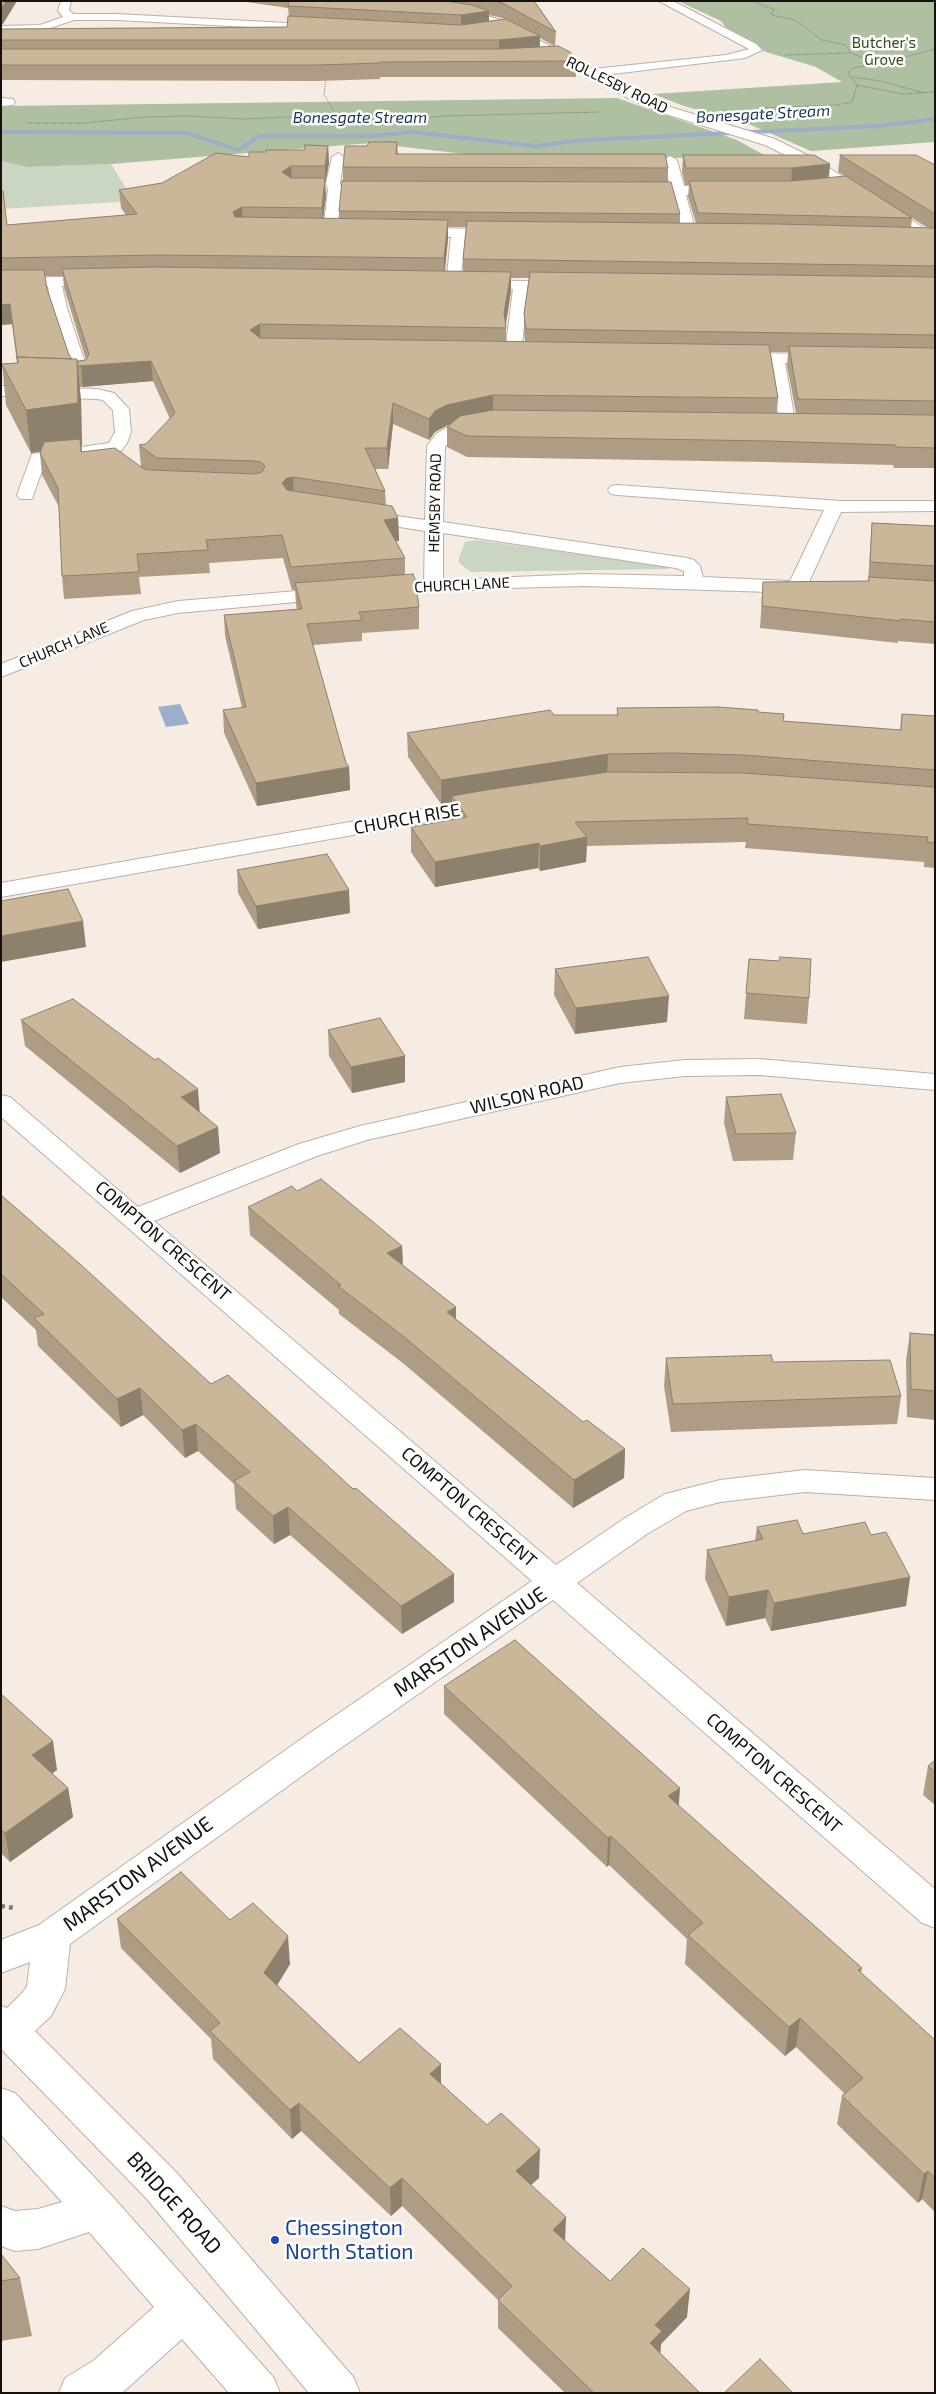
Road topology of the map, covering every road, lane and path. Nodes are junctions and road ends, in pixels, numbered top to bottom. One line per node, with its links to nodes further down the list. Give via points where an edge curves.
1 (66, 1): 7 (street, via 63,11)
2 (381, 1): 6 (street, ROLLESBY ROAD)
3 (434, 1): 6 (street)
4 (664, 1): 14 (street, via 756,50)
5 (752, 1): 13 (path, via 775,10 772,15 795,20 822,40 846,45)
6 (450, 11): 9 (street, ROLLESBY ROAD, via 485,18)
7 (73, 17): 8 (street); 10 (street, via 41,28)
8 (339, 28)
9 (508, 28): 11 (street); 15 (street, ROLLESBY ROAD)
10 (1, 29)
11 (484, 32)
12 (935, 49): 17 (path)
13 (851, 53): 14 (path); 17 (path)
14 (745, 55): 18 (street)
15 (558, 56): 16 (street); 18 (street, ROLLESBY ROAD)
16 (538, 58)
17 (879, 64): 20 (path, via 852,68 848,74)
18 (592, 73): 24 (street, ROLLESBY ROAD)
19 (326, 77): 26 (path, via 324,94)
20 (850, 78): 21 (path); 23 (path, via 881,81)
21 (857, 85): 23 (path, via 892,93); 25 (path, via 852,102)
22 (935, 92): 23 (path)
23 (927, 94)
24 (663, 109): 26 (path, via 400,120); 30 (street, ROLLESBY ROAD, via 770,142 810,162)
25 (761, 109)
26 (337, 118): 27 (path, via 188,116 85,123)
27 (24, 122)
28 (354, 157): 33 (street, via 333,157 333,183)
29 (670, 160): 35 (street)
30 (846, 186): 31 (street); 43 (street, ROLLESBY ROAD)
31 (827, 188)
32 (318, 190): 33 (street)
33 (340, 190): 37 (street, via 325,231)
34 (620, 190): 35 (street)
35 (679, 190): 36 (street); 41 (street, via 695,236)
36 (745, 190)
37 (369, 232)
38 (399, 232): 39 (street)
39 (458, 232): 40 (street); 48 (street)
40 (516, 233)
41 (670, 235)
42 (907, 238): 43 (street)
43 (935, 241)
44 (54, 281): 45 (street); 46 (street); 57 (street, via 59,308)
45 (111, 281)
46 (1, 283)
47 (434, 283): 48 (street)
48 (453, 284): 49 (street)
49 (521, 284): 50 (street); 52 (street, via 514,333)
50 (580, 285)
51 (498, 354): 52 (street)
52 (517, 355): 53 (street)
53 (557, 355)
54 (716, 358): 55 (street)
55 (776, 358): 56 (street); 61 (street)
56 (846, 360)
57 (81, 375)
58 (1, 391): 63 (street, via 71,391 108,396 121,409 123,432 115,447)
59 (502, 423): 70 (street, HEMSBY ROAD, via 454,431 436,446)
60 (768, 426): 61 (street)
61 (788, 427): 62 (street)
62 (807, 427)
63 (105, 450): 64 (street); 66 (street, via 38,458)
64 (120, 461)
65 (617, 490): 67 (street)
66 (26, 495)
67 (841, 506): 68 (street); 73 (street, via 834,508)
68 (935, 506)
69 (342, 513): 70 (street)
70 (436, 528): 71 (street, via 687,564 693,570); 72 (street, HEMSBY ROAD)
71 (694, 582): 72 (street, CHURCH LANE, via 585,580); 73 (street, CHURCH LANE)
72 (433, 586): 75 (street, CHURCH LANE, via 178,607 139,615)
73 (797, 587): 74 (street, CHURCH LANE)
74 (817, 588)
75 (1, 671)
76 (504, 802): 77 (street, CHURCH RISE)
77 (1, 890)
78 (935, 1082): 80 (street, WILSON ROAD, via 759,1068 684,1068 620,1074 360,1134 308,1150)
79 (1, 1103): 80 (street, COMPTON CRESCENT)
80 (136, 1218): 82 (street, COMPTON CRESCENT)
81 (935, 1489): 82 (street, MARSTON AVENUE, via 805,1481 720,1491 676,1502)
82 (556, 1582): 83 (street, COMPTON CRESCENT); 84 (street, MARSTON AVENUE, via 316,1747)
83 (935, 1912)
84 (52, 1936): 85 (street, MARSTON AVENUE); 86 (street, MARSTON AVENUE, via 46,1989 37,2004)
85 (1, 1957)
86 (5, 2027): 93 (street, BRIDGE ROAD, via 161,2185)
87 (1, 2106): 88 (street)
88 (97, 2210): 89 (street, via 38,2229 16,2231); 90 (street)
89 (1, 2226)
90 (184, 2308): 91 (street, via 109,2376); 92 (street)
91 (81, 2393)
92 (258, 2393)
93 (338, 2393)

